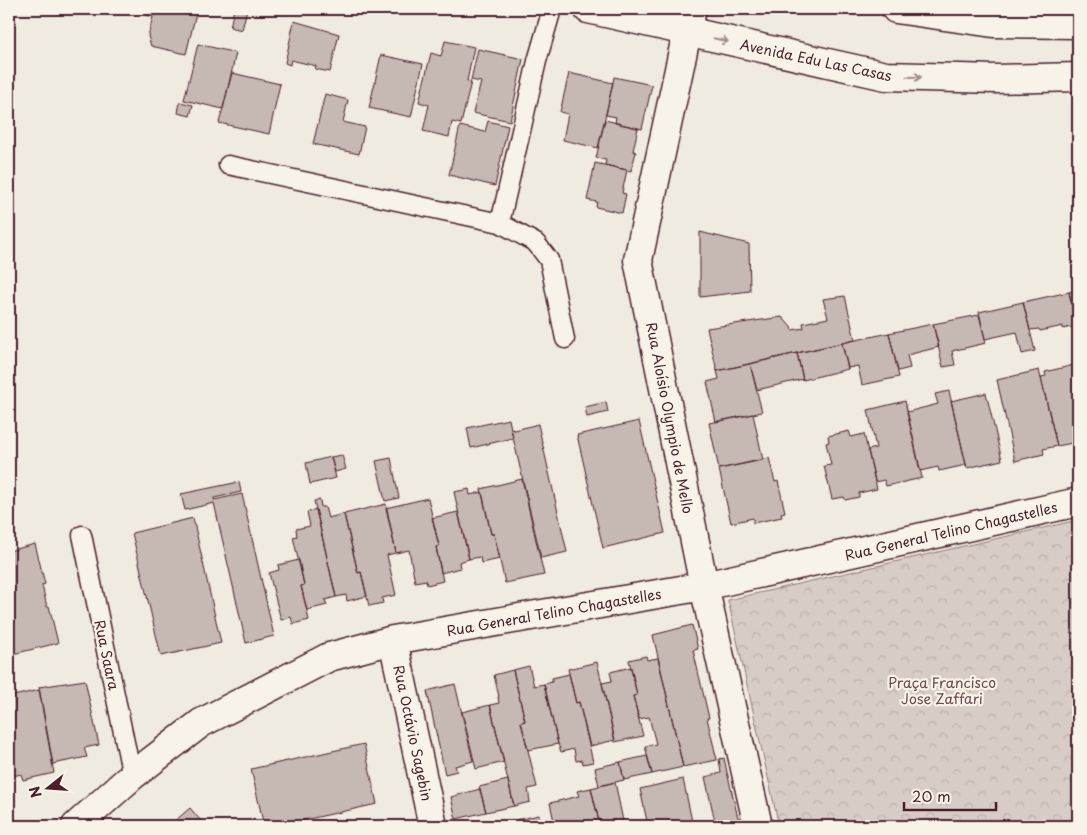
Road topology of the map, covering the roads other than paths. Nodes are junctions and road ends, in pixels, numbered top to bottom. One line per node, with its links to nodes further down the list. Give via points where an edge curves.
1 (552, 9): 8 (lane)
2 (588, 9): 4 (street, Avenida Edu Las Casas)
3 (896, 9): 5 (street, via 993,23)
4 (690, 20): 6 (street, Avenida Edu Las Casas, one-way to 6, via 886,76 996,79); 12 (street, Rua Aloísio Olympio de Mello, via 638,260)
5 (1078, 24)
6 (1078, 76)
7 (228, 165): 8 (lane)
8 (500, 223): 9 (lane, via 536,243 549,260)
9 (565, 339)
10 (1078, 502): 12 (street, Rua General Telino Chagastelles)
11 (82, 535): 14 (lane, Rua Saara)
12 (704, 586): 13 (street, Rua General Telino Chagastelles); 17 (street, Rua Aloísio Olympio de Mello)
13 (393, 640): 14 (street, Rua General Telino Chagastelles, via 329,657 252,696 202,723); 16 (street, Rua Octávio Sagebin)
14 (132, 776): 15 (street, Rua General Telino Chagastelles)
15 (76, 826)
16 (433, 826)
17 (758, 826)

